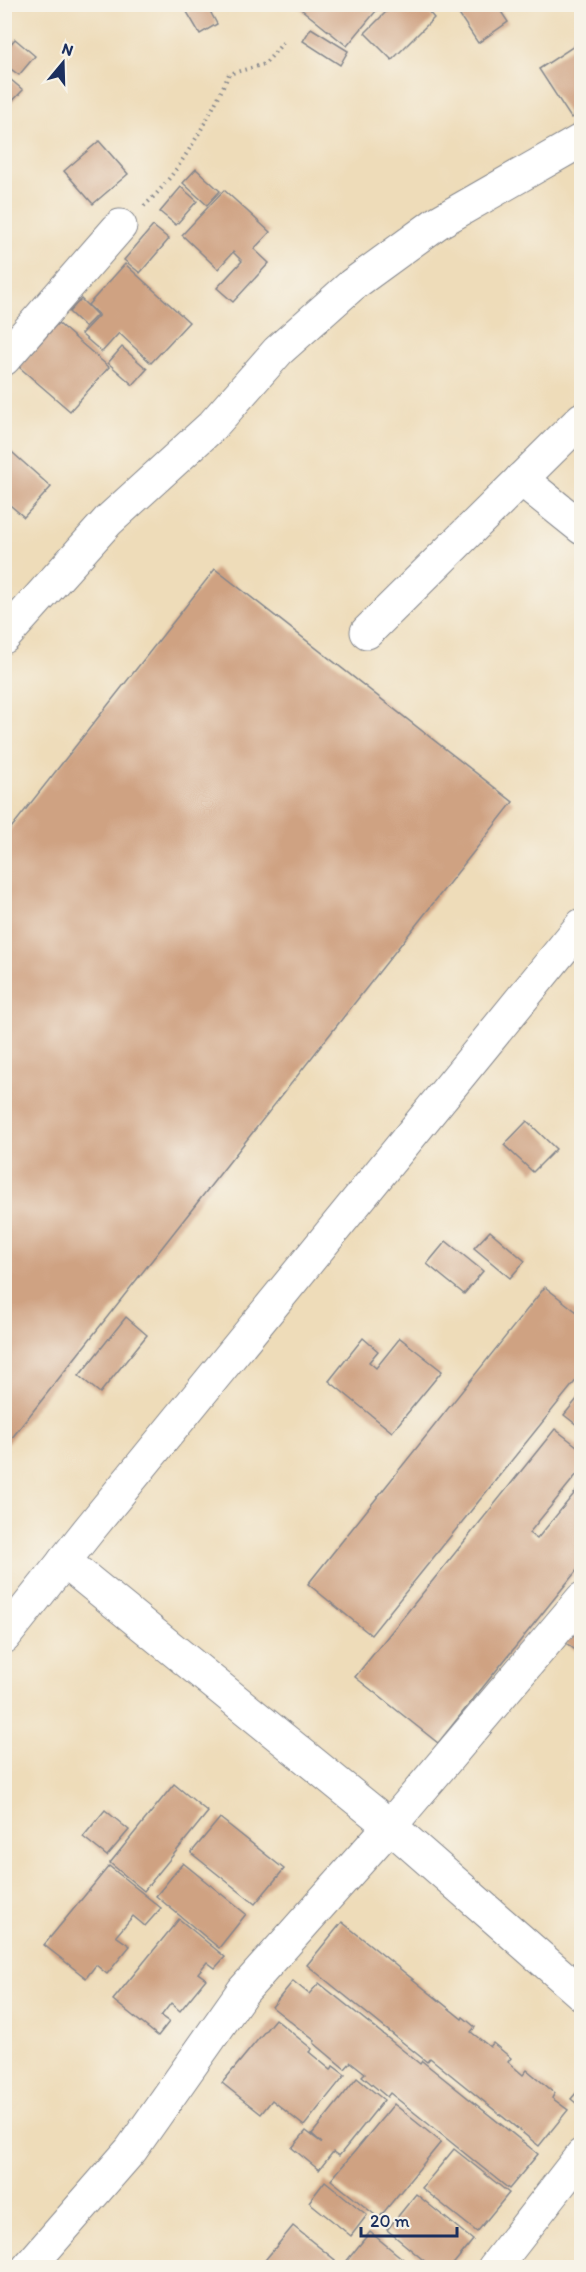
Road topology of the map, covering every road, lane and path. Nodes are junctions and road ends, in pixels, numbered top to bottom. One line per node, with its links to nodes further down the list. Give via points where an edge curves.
1 (286, 39): 3 (path, via 265,64 229,74 214,110 160,192)
2 (582, 140): 9 (street, via 437,224 352,285 278,351 212,426 108,521)
3 (120, 226): 4 (street)
4 (4, 359)
5 (582, 419): 6 (street)
6 (521, 479): 7 (street); 8 (street)
7 (582, 528)
8 (367, 632)
9 (4, 637)
10 (582, 925): 11 (street)
11 (64, 1561): 13 (street); 14 (street)
12 (582, 1599): 14 (street)
13 (4, 1637)
14 (390, 1826): 15 (street); 17 (street, via 243,1991 131,2150)
15 (582, 1994)
16 (582, 2155): 18 (street)
17 (28, 2268)
18 (494, 2268)

